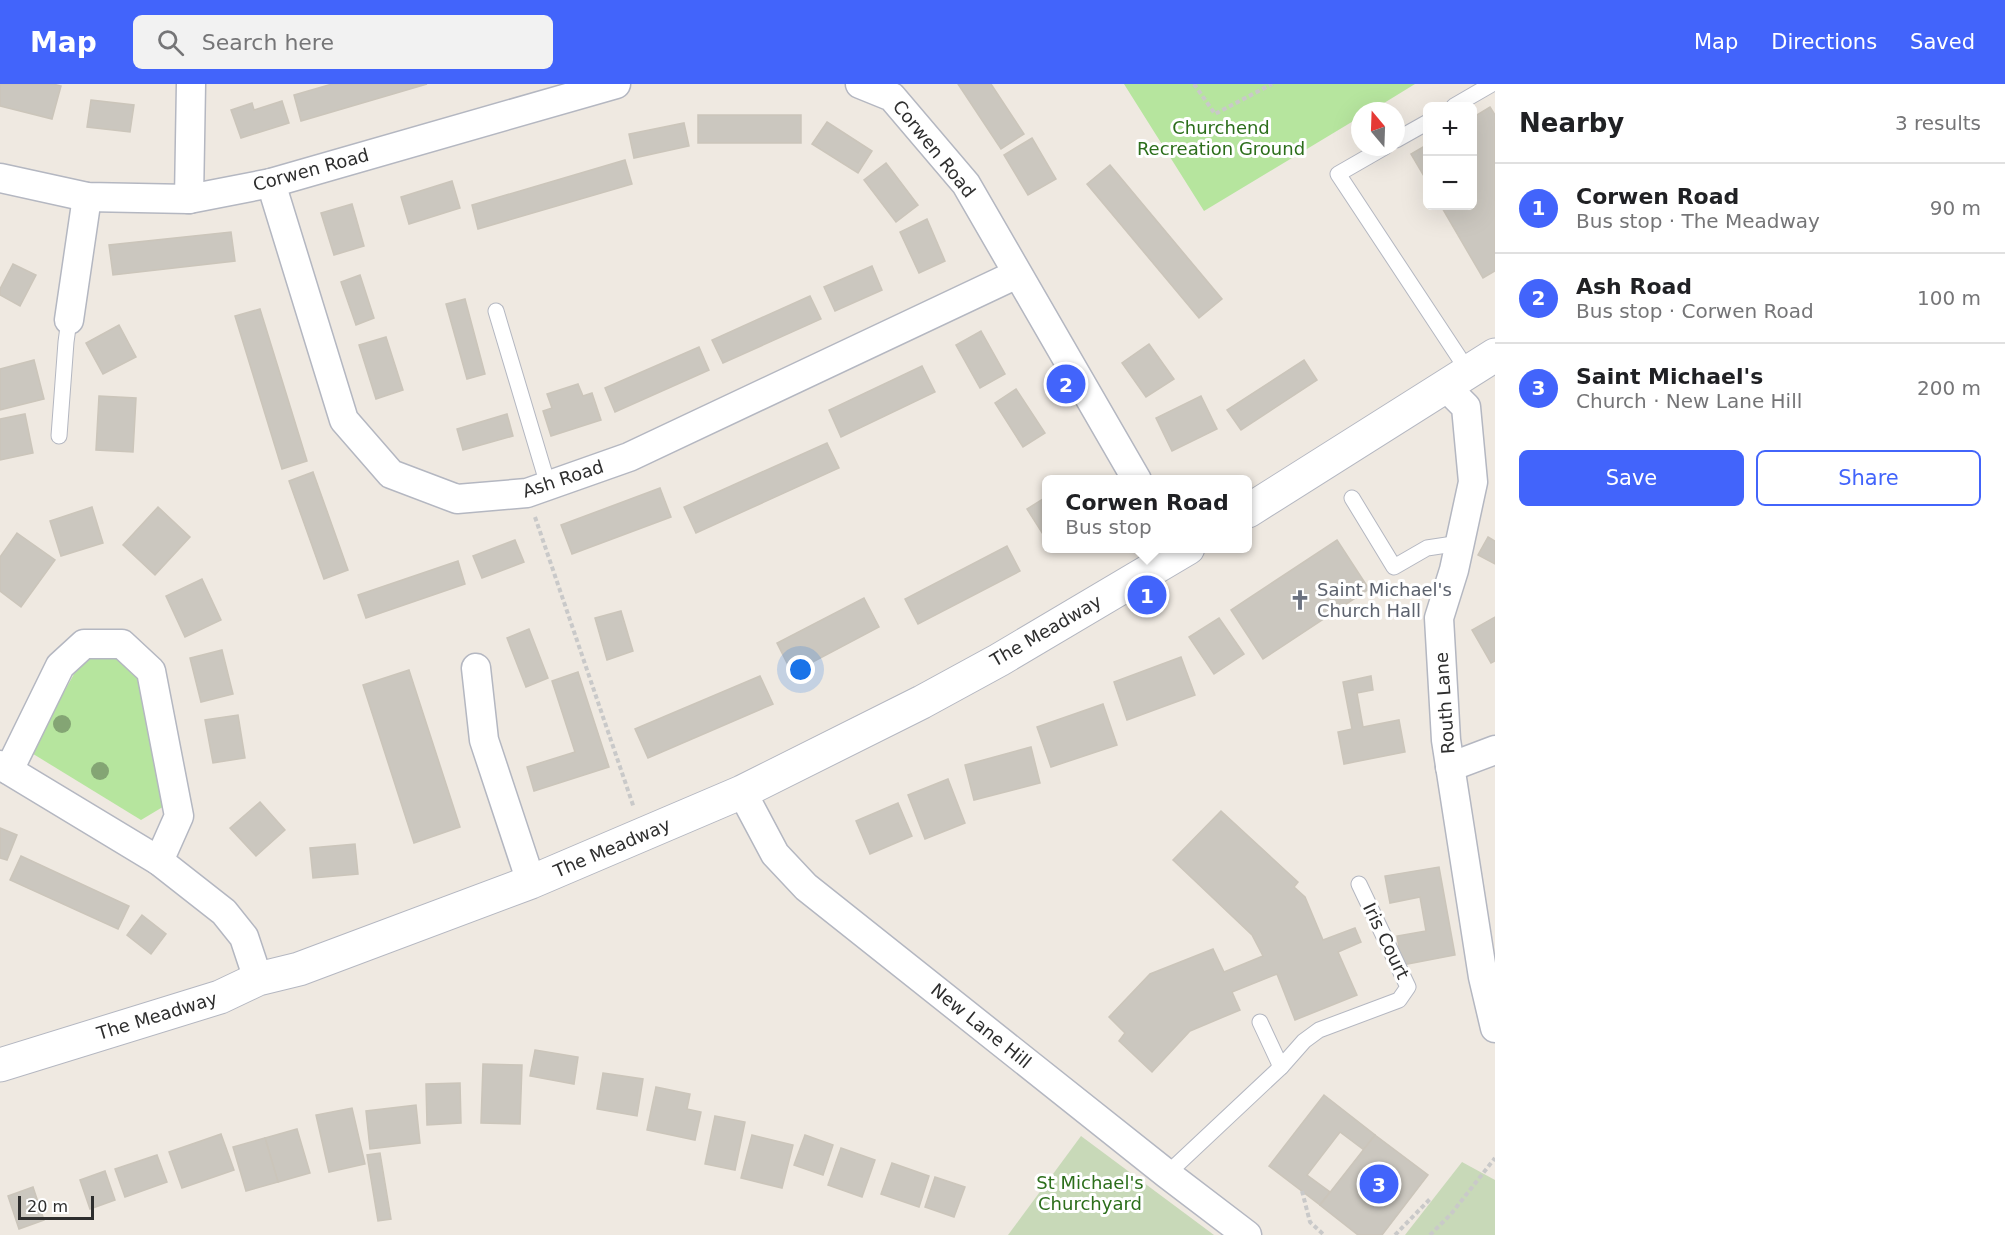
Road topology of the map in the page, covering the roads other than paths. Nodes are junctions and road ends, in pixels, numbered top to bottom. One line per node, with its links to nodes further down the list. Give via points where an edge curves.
1 (191, 84): 12 (street)
2 (616, 84): 9 (street, Corwen Road)
3 (860, 84): 13 (street, Corwen Road, via 892,98 966,184)
4 (1492, 84): 5 (lane)
5 (1461, 102)
6 (1423, 125): 7 (lane)
7 (1405, 135)
8 (1369, 156): 17 (lane, via 1338,174)
9 (272, 183): 12 (street, Corwen Road); 20 (street, Ash Road, via 344,420 391,474 457,499)
10 (2, 185): 11 (street, Corwen Road)
11 (87, 197): 12 (street, Corwen Road); 15 (street)
12 (189, 199)
13 (1017, 274): 19 (street, Corwen Road); 20 (street, Ash Road, via 628,457)
14 (496, 311): 20 (lane)
15 (69, 320): 18 (lane)
16 (1495, 355): 17 (street)
17 (1456, 379): 22 (street); 23 (street, Routh Lane, via 1466,407 1473,482)
18 (59, 436)
19 (1134, 475)
20 (538, 489)
21 (1352, 498): 23 (lane, via 1394,567 1427,548)
22 (1252, 508)
23 (1460, 543): 28 (street, Routh Lane, via 1439,618)
24 (1177, 553): 29 (street, The Meadway, via 999,660)
25 (476, 668): 31 (street, via 484,740)
26 (1495, 750): 28 (street)
27 (4, 767): 30 (street); 30 (street, via 60,666 84,644 122,644 151,671 179,816)
28 (1450, 767): 35 (street, Routh Lane)
29 (742, 792): 31 (street, The Meadway); 38 (street, New Lane Hill, via 775,854 806,886)
30 (159, 861): 33 (street, via 224,912 244,937)
31 (531, 882): 33 (street, The Meadway, via 299,969)
32 (1359, 884): 37 (lane, Iris Court, via 1408,987 1399,1000 1319,1030)
33 (258, 980): 36 (street, The Meadway, via 220,997)
34 (1260, 1022): 37 (lane)
35 (1495, 1028)
36 (0, 1065)
37 (1281, 1067): 38 (lane, Iris Court)
38 (1167, 1174): 39 (street, New Lane Hill)
39 (1247, 1235)

